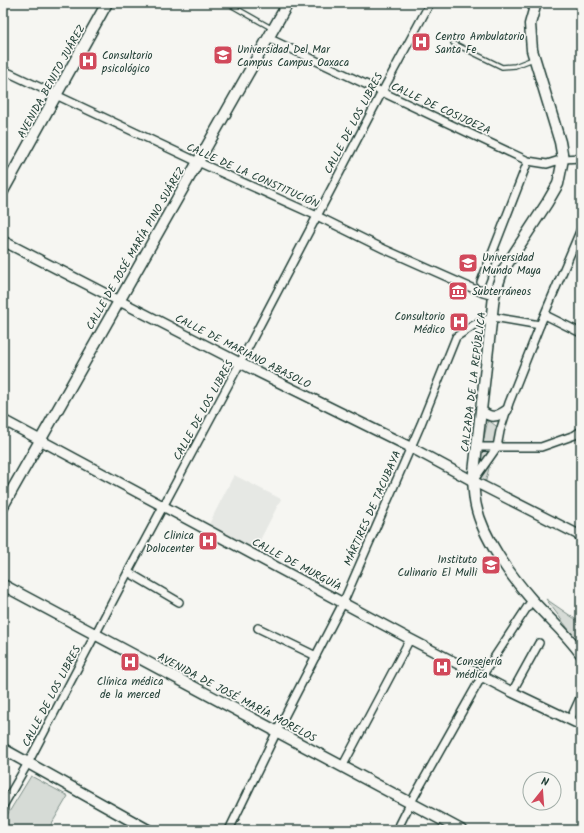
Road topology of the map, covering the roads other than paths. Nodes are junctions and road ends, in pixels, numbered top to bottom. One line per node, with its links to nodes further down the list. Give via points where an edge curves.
1 (107, 3): 13 (main road, AVENIDA BENITO JUÁREZ)
2 (226, 3): 7 (lane)
3 (288, 3): 7 (main road, CALLE DE JOSÉ MARÍA PINO SUÁREZ)
4 (430, 3): 12 (street, CALLE DE LOS LIBRES)
5 (522, 3): 6 (lane)
6 (535, 5): 10 (main road, CALZADA DE LA REPÚBLICA, via 530,24)
7 (274, 29): 8 (main road, CALLE DE JOSÉ MARÍA PINO SUÁREZ)
8 (268, 38): 12 (street, CALLE DE COSIJOEZA); 17 (main road, CALLE DE JOSÉ MARÍA PINO SUÁREZ)
9 (453, 43): 10 (lane, via 502,67 515,66)
10 (534, 59): 15 (main road, CALZADA DE LA REPÚBLICA)
11 (3, 70): 13 (street, CALLE DE LA CONSTITUCIÓN)
12 (382, 92): 16 (street, CALLE DE COSIJOEZA); 19 (street, CALLE DE LOS LIBRES)
13 (57, 96): 17 (street, CALLE DE LA CONSTITUCIÓN); 18 (main road, AVENIDA BENITO JUÁREZ)
14 (581, 158): 15 (street, CALLE DE COSIJOEZA)
15 (564, 159): 16 (street, CALLE DE COSIJOEZA, via 547,164); 23 (main road, CALZADA DE LA REPÚBLICA, via 558,184 502,272)
16 (528, 161): 22 (street)
17 (198, 162): 19 (street, CALLE DE LA CONSTITUCIÓN); 24 (main road, CALLE DE JOSÉ MARÍA PINO SUÁREZ)
18 (3, 191)
19 (317, 216): 23 (street, CALLE DE LA CONSTITUCIÓN, via 384,249); 29 (street, CALLE DE LOS LIBRES)
20 (581, 229): 25 (street)
21 (3, 241): 24 (street, CALLE DE MARIANO ABASOLO)
22 (482, 282)
23 (494, 296): 26 (main road, CALZADA DE LA REPÚBLICA)
24 (119, 301): 29 (street, CALLE DE MARIANO ABASOLO); 34 (main road, CALLE DE JOSÉ MARÍA PINO SUÁREZ)
25 (544, 315): 27 (street); 28 (street)
26 (493, 317): 27 (street); 31 (main road, CALZADA DE LA REPÚBLICA); 35 (street, MÁRTIRES DE TACUBAYA, via 456,337)
27 (540, 325): 30 (street)
28 (581, 334)
29 (240, 364): 35 (street, CALLE DE MARIANO ABASOLO); 40 (street, CALLE DE LOS LIBRES)
30 (507, 410): 31 (street, via 494,417); 37 (street)
31 (482, 411): 36 (main road, CALZADA DE LA REPÚBLICA)
32 (3, 420): 34 (street, CALLE DE MURGUÍA)
33 (581, 431): 37 (street, via 541,447)
34 (40, 440): 39 (main road, CALLE DE JOSÉ MARÍA PINO SUÁREZ); 40 (street, CALLE DE MURGUÍA)
35 (410, 447): 38 (street, CALLE DE MARIANO ABASOLO); 46 (street, MÁRTIRES DE TACUBAYA)
36 (478, 447): 37 (street); 38 (main road, CALZADA DE LA REPÚBLICA)
37 (497, 447): 38 (street)
38 (473, 481): 41 (street, CALLE DE MARIANO ABASOLO); 44 (main road, CALZADA DE LA REPÚBLICA, via 476,506 490,542)
39 (3, 506)
40 (163, 506): 42 (street, CALLE DE LOS LIBRES); 46 (street, CALLE DE MURGUÍA)
41 (581, 536)
42 (128, 572): 45 (street); 48 (street, CALLE DE LOS LIBRES)
43 (3, 585): 48 (main road, AVENIDA DE JOSÉ MARÍA MORELOS)
44 (532, 600): 51 (main road, CALZADA DE LA REPÚBLICA); 53 (street)
45 (179, 602)
46 (343, 603): 49 (street, CALLE DE MURGUÍA); 52 (street, MÁRTIRES DE TACUBAYA)
47 (258, 628): 52 (street)
48 (95, 635): 58 (main road, AVENIDA DE JOSÉ MARÍA MORELOS); 60 (street, CALLE DE LOS LIBRES)
49 (410, 639): 53 (street, CALLE DE MURGUÍA); 61 (street)
50 (539, 643): 54 (street)
51 (581, 654)
52 (316, 656): 58 (street, MÁRTIRES DE TACUBAYA)
53 (482, 676): 54 (street, CALLE DE MURGUÍA); 62 (street)
54 (512, 692): 56 (street, CALLE DE MURGUÍA)
55 (581, 696): 56 (street)
56 (570, 720): 57 (street, CALLE DE MURGUÍA)
57 (581, 726)
58 (277, 731): 61 (main road, AVENIDA DE JOSÉ MARÍA MORELOS); 66 (street, MÁRTIRES DE TACUBAYA)
59 (3, 749): 60 (main road)
60 (28, 763): 63 (street, CALLE DE LOS LIBRES); 65 (main road)
61 (342, 767): 62 (main road, AVENIDA DE JOSÉ MARÍA MORELOS)
62 (410, 804): 67 (street); 68 (main road, AVENIDA DE JOSÉ MARÍA MORELOS)
63 (3, 806)
64 (581, 824): 69 (street)
65 (148, 830)
66 (229, 830)
67 (397, 830)
68 (461, 830)
69 (578, 830)

